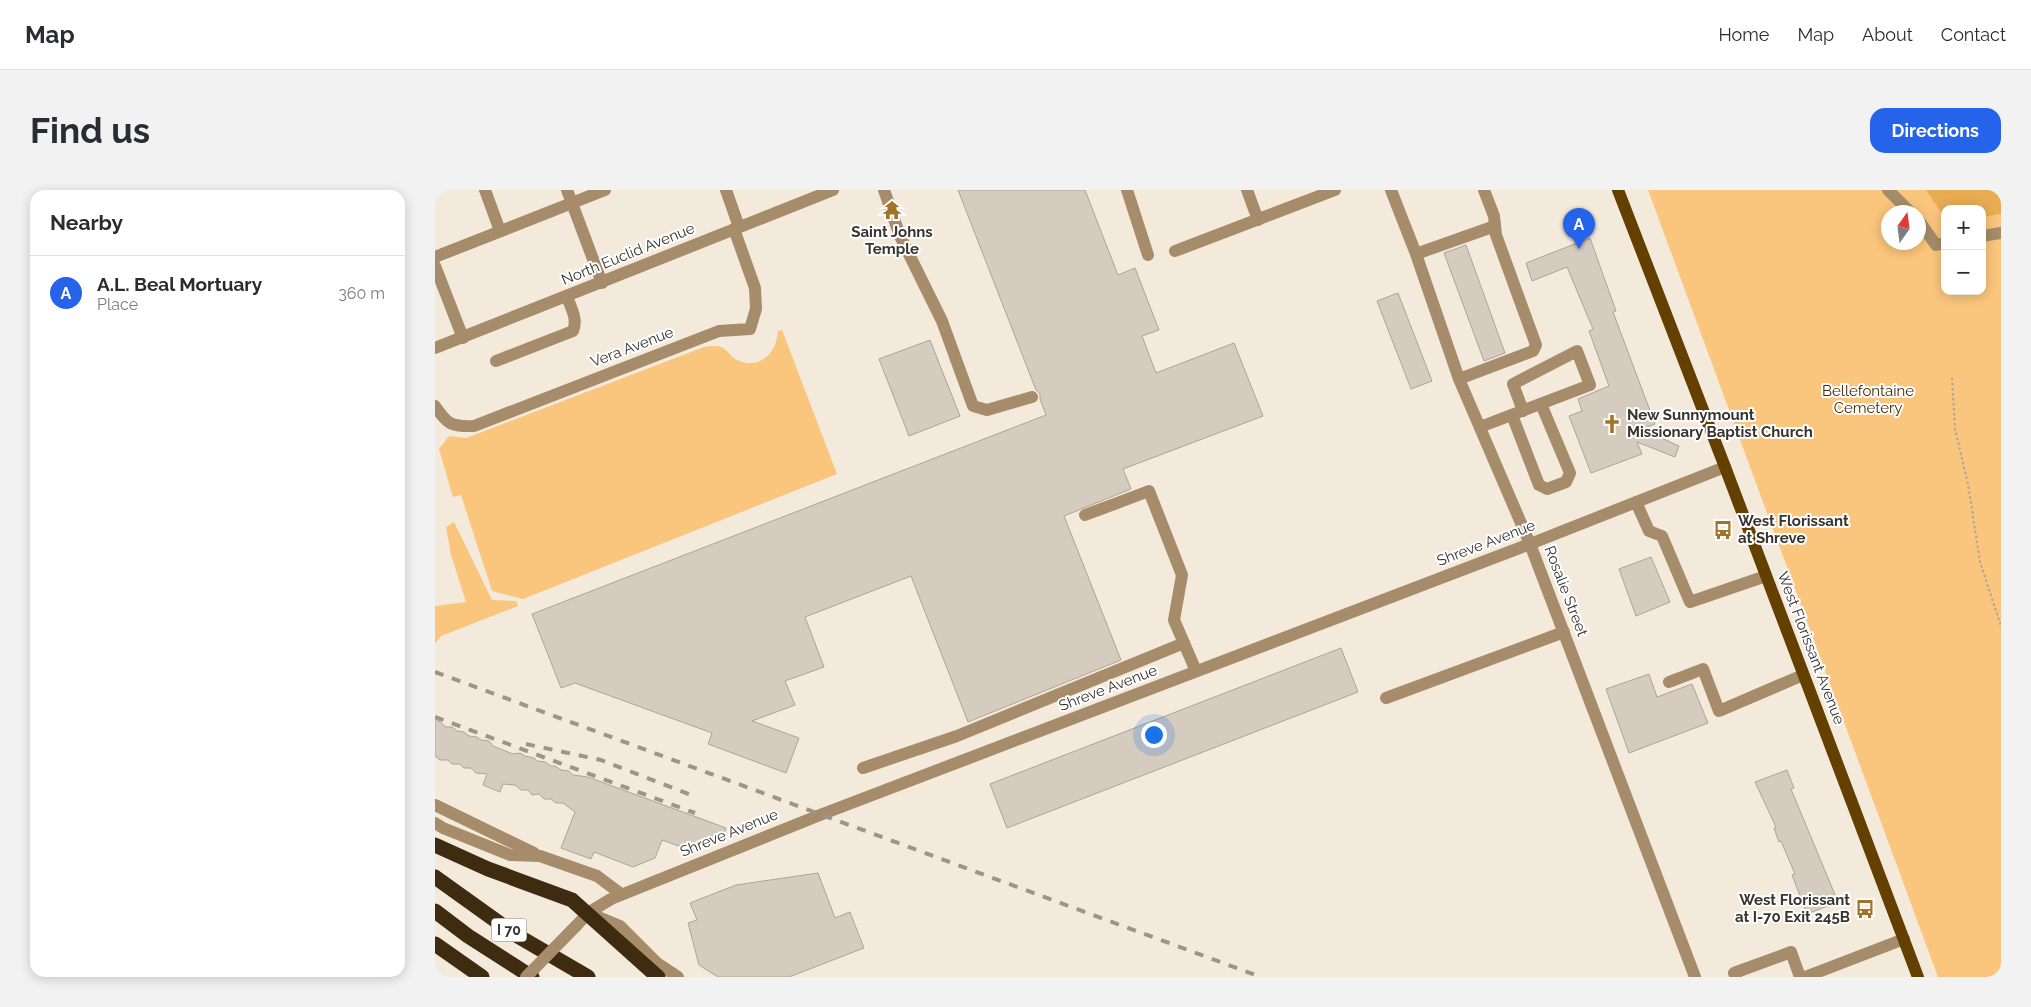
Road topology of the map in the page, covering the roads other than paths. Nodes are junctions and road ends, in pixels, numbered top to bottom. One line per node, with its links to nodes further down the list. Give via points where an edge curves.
1 (485, 190): 19 (street)
2 (567, 190): 14 (street)
3 (605, 190): 14 (street)
4 (726, 190): 18 (street)
5 (833, 190): 18 (street, North Euclid Avenue)
6 (885, 190): 35 (street, via 900,236 942,321 973,406 987,410)
7 (1127, 190): 26 (street)
8 (1247, 190): 16 (street)
9 (1335, 190): 16 (street)
10 (1391, 190): 25 (street, Rosalie Street)
11 (1484, 190): 17 (street)
12 (1618, 190): 40 (main road, West Florissant Avenue)
13 (1889, 190): 15 (street)
14 (571, 203): 19 (street); 29 (street)
15 (1904, 205)
16 (1258, 220): 24 (street)
17 (1495, 226): 25 (street); 34 (street, via 1495,235 1536,345 1533,351)
18 (737, 228): 29 (street, North Euclid Avenue); 37 (street, Vera Avenue, via 755,288 757,309 750,329 719,331 474,426 460,427 445,421)
19 (500, 231): 27 (street)
20 (1926, 231): 23 (street, via 1936,245)
21 (2001, 233): 22 (street)
22 (1986, 235)
23 (1941, 244)
24 (1175, 251)
25 (1416, 254): 34 (street, Rosalie Street)
26 (1148, 255)
27 (435, 258)
28 (435, 266): 31 (street)
29 (601, 283): 30 (street, North Euclid Avenue)
30 (567, 297): 31 (street, North Euclid Avenue); 33 (street, via 575,318 573,331)
31 (463, 338): 32 (street, North Euclid Avenue)
32 (435, 348)
33 (496, 361)
34 (1459, 379): 39 (street, Rosalie Street)
35 (1032, 397)
36 (1541, 404): 38 (street); 38 (street, via 1569,473 1566,482 1547,489 1539,485); 38 (street, via 1590,385 1577,351 1513,384)
37 (435, 406)
38 (1518, 413): 39 (street)
39 (1480, 427): 43 (street, Rosalie Street)
40 (1725, 466): 41 (street, Shreve Avenue); 44 (main road, West Florissant Avenue)
41 (1636, 502): 43 (street, Shreve Avenue); 44 (street, via 1649,531 1662,536 1690,602)
42 (1085, 515): 46 (street, via 1149,491 1181,575 1174,620)
43 (1530, 544): 45 (street, Rosalie Street); 47 (street, Shreve Avenue)
44 (1766, 576): 48 (main road, West Florissant Avenue)
45 (1564, 632): 50 (street); 68 (street, Rosalie Street)
46 (1184, 643): 47 (street); 51 (street, via 957,736)
47 (1196, 671): 57 (street, Shreve Avenue, via 820,814)
48 (1803, 674): 49 (street, via 1719,711 1703,669); 60 (main road, West Florissant Avenue)
49 (1669, 682)
50 (1386, 698)
51 (863, 768)
52 (435, 805): 55 (street)
53 (435, 823): 55 (street, via 510,855)
54 (435, 844): 59 (highway, via 488,869 560,894)
55 (540, 856): 57 (street, via 597,876)
56 (435, 877): 65 (highway, I 70, via 517,935)
57 (621, 894): 59 (street, Shreve Avenue)
58 (435, 912): 64 (highway)
59 (588, 913): 63 (street, Shreve Avenue, bridge); 66 (highway); 67 (street, via 620,926 657,963)
60 (1903, 939): 71 (street); 72 (main road, West Florissant Avenue)
61 (435, 944): 62 (highway)
62 (482, 977)
63 (526, 977)
64 (533, 977)
65 (588, 977)
66 (658, 977)
67 (678, 977)
68 (1695, 977)
69 (1736, 977): 70 (street, via 1735,973 1791,952)
70 (1800, 977)
71 (1805, 977)
72 (1918, 977)

